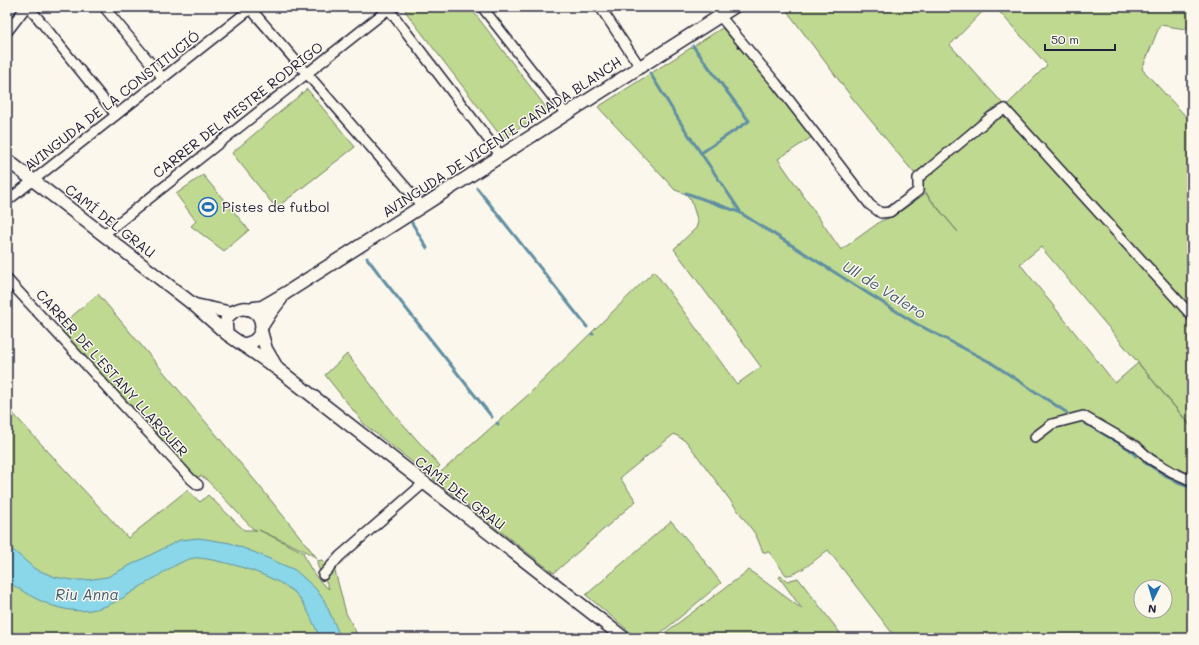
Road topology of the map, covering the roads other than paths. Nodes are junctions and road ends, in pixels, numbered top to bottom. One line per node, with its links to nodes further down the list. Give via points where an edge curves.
1 (26, 7): 9 (street)
2 (29, 7): 14 (street)
3 (104, 7): 12 (street)
4 (482, 7): 13 (street)
5 (600, 7): 10 (street)
6 (251, 8): 11 (street); 12 (street, AVINGUDA DE LA CONSTITUCIÓ)
7 (389, 8): 11 (street, CARRER DEL MESTRE RODRIGO); 15 (street)
8 (726, 11): 10 (street, AVINGUDA DE VICENTE CAÑADA BLANCH); 26 (street, via 776,83 870,205 881,213 890,212 918,191 918,178 991,117 1005,109)
9 (7, 32)
10 (640, 67): 13 (street, AVINGUDA DE VICENTE CAÑADA BLANCH)
11 (307, 73): 19 (street); 20 (street, CARRER DEL MESTRE RODRIGO)
12 (163, 78): 14 (street, AVINGUDA DE LA CONSTITUCIÓ)
13 (566, 114): 15 (street, AVINGUDA DE VICENTE CAÑADA BLANCH)
14 (116, 115): 17 (street, AVINGUDA DE LA CONSTITUCIÓ)
15 (501, 156): 19 (street, AVINGUDA DE VICENTE CAÑADA BLANCH)
16 (7, 160): 17 (street, CAMÍ DEL GRAU)
17 (33, 180): 18 (street, AVINGUDA DE LA CONSTITUCIÓ); 20 (street, CAMÍ DEL GRAU)
18 (7, 201)
19 (422, 206): 22 (street, AVINGUDA DE VICENTE CAÑADA BLANCH)
20 (103, 235): 23 (street, CAMÍ DEL GRAU)
21 (7, 278): 34 (street, CARRER DE L'ESTANY LLARGUER)
22 (286, 293): 24 (street, AVINGUDA DE VICENTE CAÑADA BLANCH, via 262,307); 27 (street, AVINGUDA DE VICENTE CAÑADA BLANCH)
23 (194, 305): 25 (street, CAMÍ DEL GRAU); 28 (street, CAMÍ DEL GRAU)
24 (247, 309): 25 (street); 27 (street, via 255,312 260,318)
25 (232, 312): 28 (street, via 225,326)
26 (1192, 316)
27 (262, 329): 29 (street, via 254,341); 30 (street, CAMÍ DEL GRAU, via 266,349)
28 (227, 334): 29 (street)
29 (243, 345): 30 (street, CAMÍ DEL GRAU)
30 (279, 370): 33 (street, CAMÍ DEL GRAU)
31 (1035, 437): 32 (street, via 1052,424 1083,416 1137,447 1150,459)
32 (1192, 481)
33 (424, 483): 35 (street, via 340,556); 36 (street, CAMÍ DEL GRAU)
34 (198, 485)
35 (322, 575)
36 (624, 638)

